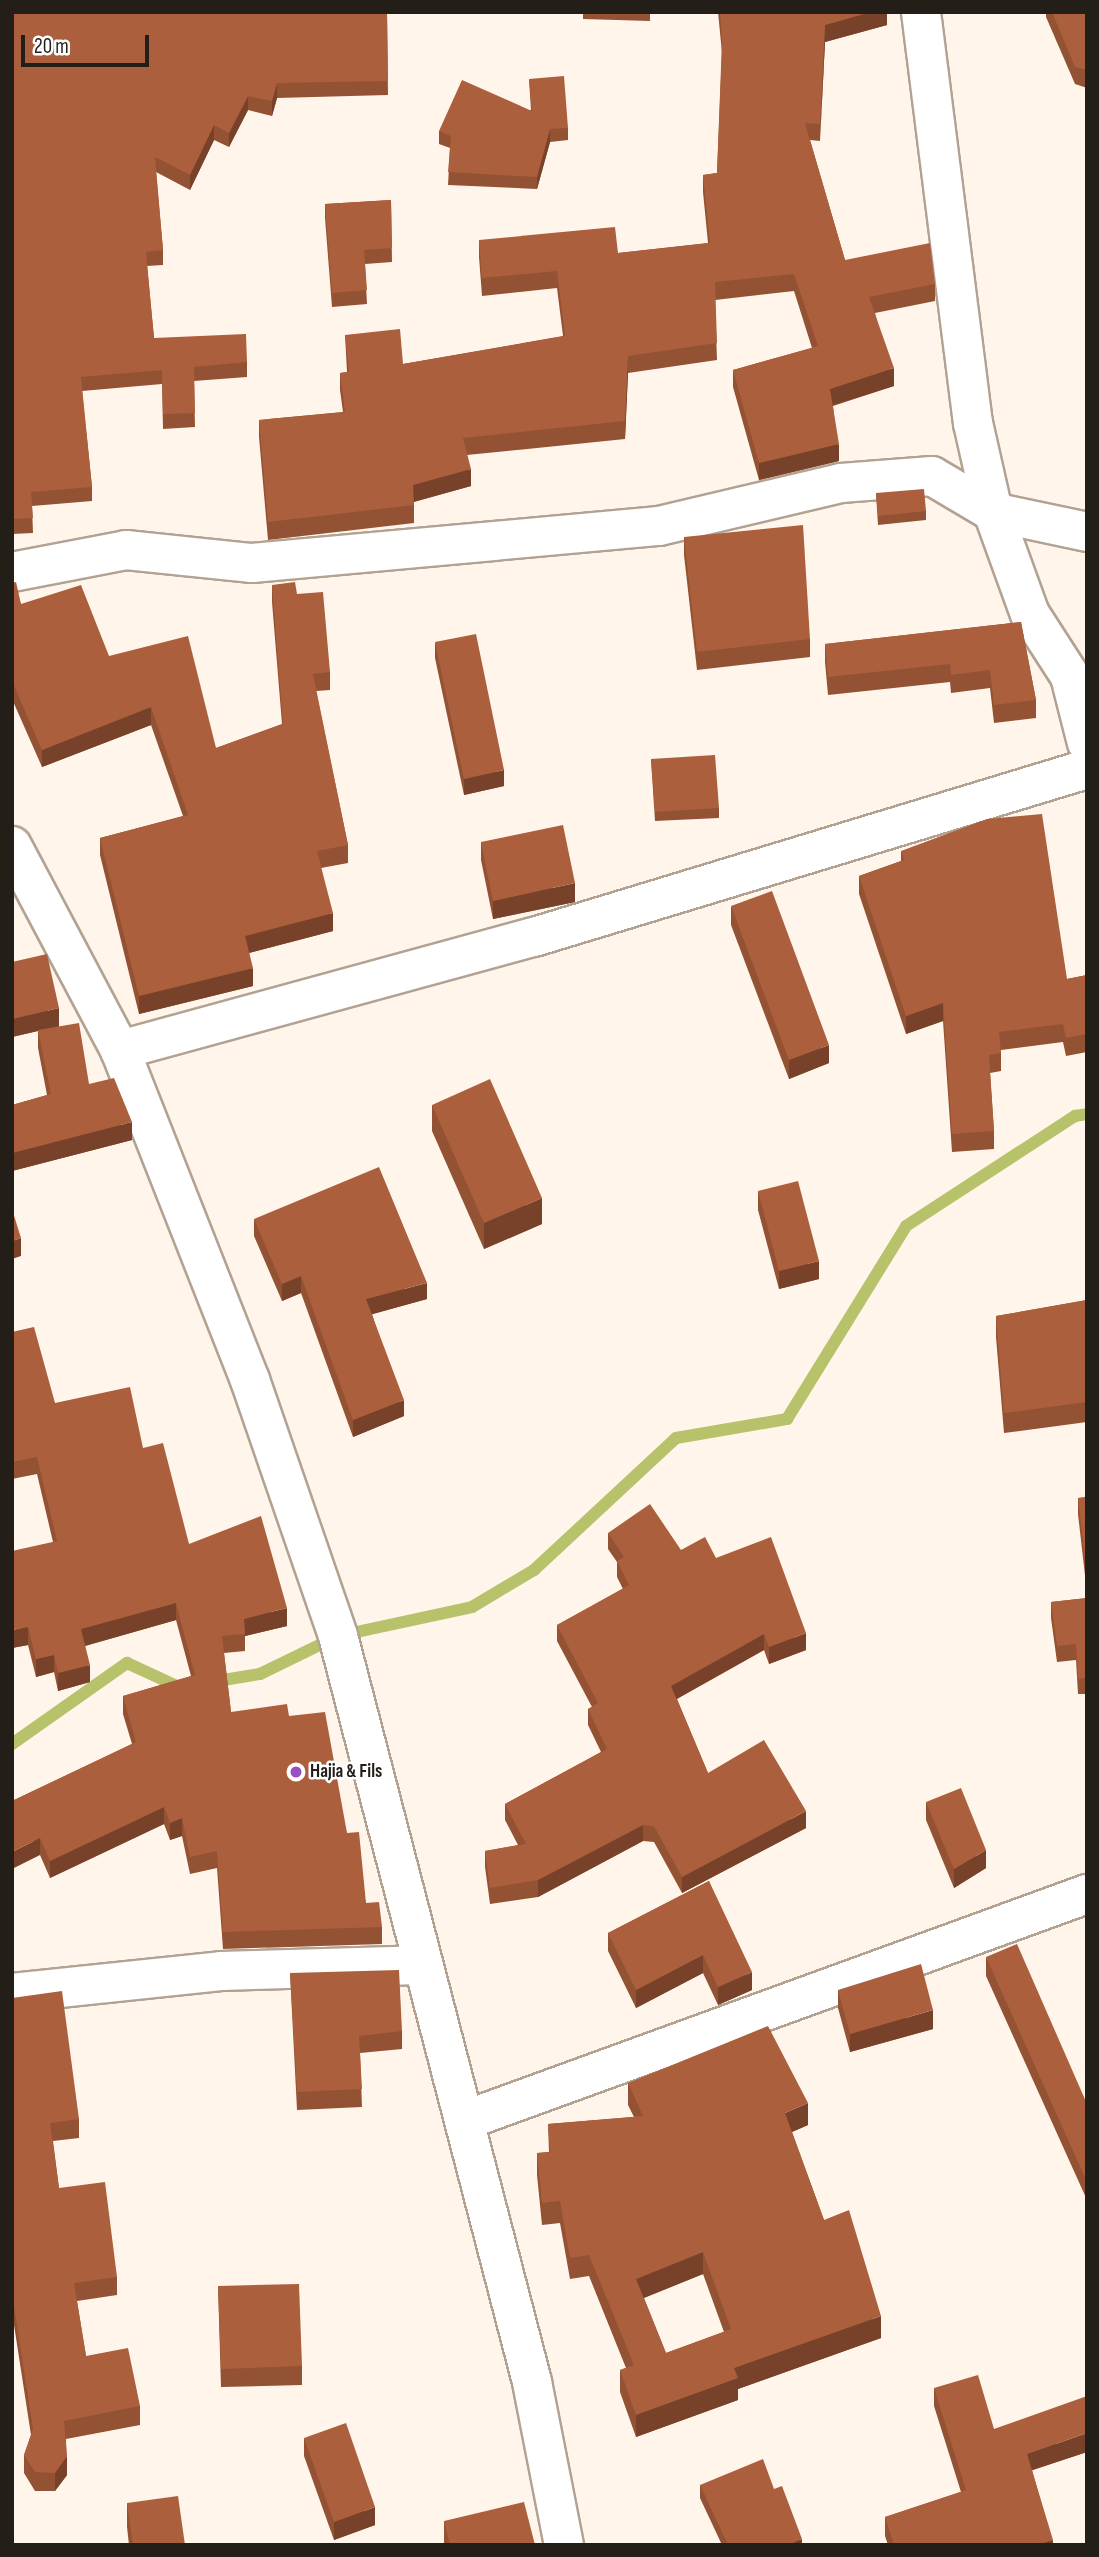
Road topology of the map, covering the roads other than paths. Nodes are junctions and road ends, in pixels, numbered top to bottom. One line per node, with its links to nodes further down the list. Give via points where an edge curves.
1 (921, 12): 2 (street, via 973,423)
2 (993, 512): 3 (street); 4 (street, via 932,476 841,483 659,526 252,563 126,550); 5 (street, via 1030,614 1070,676)
3 (1087, 532)
4 (12, 572)
5 (1087, 743)
6 (1087, 769): 8 (street, via 534,937)
7 (12, 846): 8 (street)
8 (120, 1050): 10 (street, via 250,1380 338,1636)
9 (1087, 1894): 12 (street)
10 (419, 1965): 11 (street, via 221,1971); 12 (street)
11 (12, 1993)
12 (466, 2120): 13 (street, via 532,2382)
13 (564, 2545)

